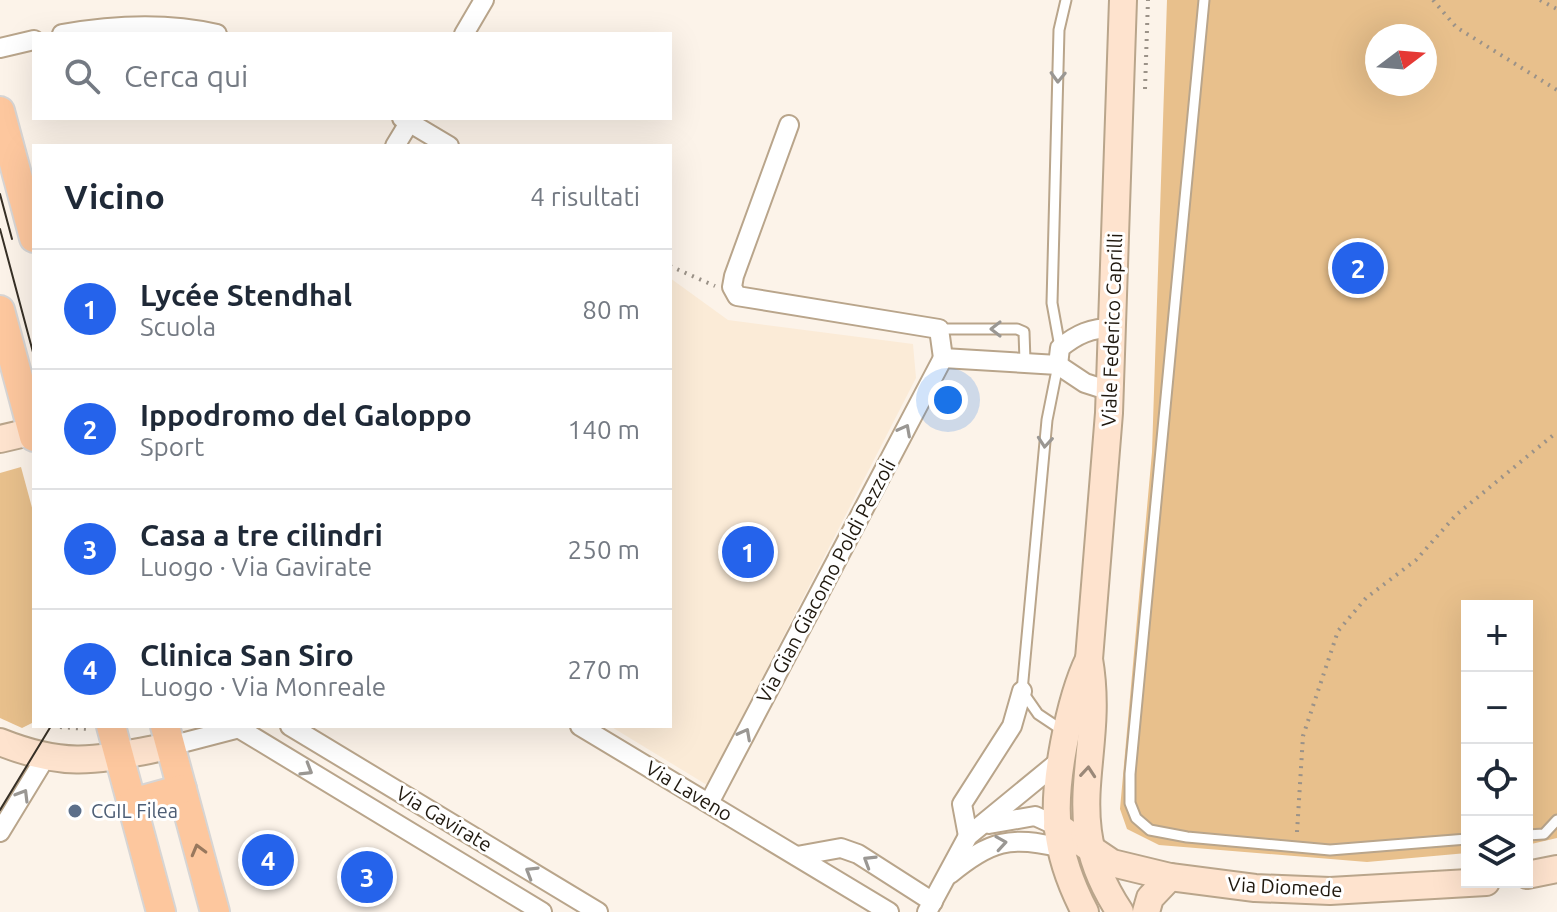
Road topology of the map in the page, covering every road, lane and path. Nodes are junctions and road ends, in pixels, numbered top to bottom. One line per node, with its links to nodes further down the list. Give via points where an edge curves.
1 (484, 0): 10 (street)
2 (1066, 0): 25 (lane, one-way to 25, via 1059,30 1052,303)
3 (1123, 0): 23 (street, Viale Federico Caprilli)
4 (1204, 0): 54 (lane, via 1130,803 1136,818 1150,830)
5 (1433, 0): 13 (path, via 1456,27)
6 (1540, 0): 7 (path)
7 (1557, 9)
8 (73, 32): 9 (street, via 159,26)
9 (202, 32)
10 (465, 32)
11 (32, 40): 12 (street)
12 (0, 48)
13 (1557, 90)
14 (0, 111): 19 (main road)
15 (408, 120): 17 (street); 18 (street)
16 (789, 125): 21 (street, via 734,276)
17 (396, 144)
18 (446, 144)
19 (32, 231)
20 (672, 267): 21 (path)
21 (737, 296): 24 (street)
22 (0, 310): 29 (main road)
23 (1113, 328): 25 (street, via 1088,330); 28 (street, Viale Federico Caprilli)
24 (939, 329): 26 (street); 27 (lane, one-way to 24, via 1024,332 1017,329)
25 (1059, 357): 27 (street); 28 (street, via 1085,383); 34 (lane, one-way to 34, via 1047,420)
26 (943, 358): 27 (street); 47 (street, Via Gian Giacomo Poldi Pezzoli, one-way to 26)
27 (1025, 361)
28 (1110, 391): 33 (street, Viale Federico Caprilli)
29 (32, 426)
30 (1557, 432): 54 (path, via 1456,515 1416,560 1366,598 1338,631 1303,736)
31 (32, 433): 32 (street)
32 (0, 439)
33 (1089, 659): 39 (street, Viale Federico Caprilli, via 1076,684); 55 (street, Viale Federico Caprilli, one-way to 33, via 1084,809 1094,691)
34 (1022, 691): 39 (lane, via 1038,714); 49 (street, via 1012,726 962,804)
35 (103, 728): 42 (main road)
36 (244, 728): 40 (street); 65 (street, Via Gavirate, one-way to 65)
37 (293, 728): 66 (street, Via Gavirate, one-way to 37)
38 (583, 728): 47 (street, Via Laveno)
39 (1066, 732): 44 (street, Viale Federico Caprilli)
40 (167, 736): 42 (street); 45 (main road)
41 (2, 748): 43 (street)
42 (119, 755): 43 (street, via 71,762); 46 (main road)
43 (45, 758): 50 (street, one-way to 43)
44 (1063, 758): 49 (street); 52 (street, Viale Federico Caprilli)
45 (182, 789): 46 (main road); 64 (main road, one-way to 45)
46 (132, 803): 63 (main road)
47 (709, 803): 56 (street, Via Laveno)
48 (1557, 820): 51 (lane, via 1544,834)
49 (976, 831): 52 (street, via 1000,820 1035,816); 58 (street, via 957,853)
50 (0, 832)
51 (1533, 835)
52 (1059, 837): 55 (street); 58 (street, one-way to 52, via 987,846); 68 (street, Viale Federico Caprilli)
53 (1461, 840): 54 (lane, via 1380,848)
54 (1296, 847)
55 (1089, 849): 60 (street, Via Diomede, via 1131,870); 69 (street, Viale Federico Caprilli)
56 (797, 856): 62 (street, one-way to 56, via 858,854 841,848); 67 (street, Via Laveno)
57 (1557, 869): 59 (street)
58 (950, 874): 62 (street)
59 (1533, 874)
60 (1170, 877): 61 (street, Via Diomede, via 1330,891); 70 (street, via 1150,898)
61 (1461, 883)
62 (930, 907)
63 (161, 912)
64 (215, 912)
65 (542, 912)
66 (598, 912)
67 (889, 912)
68 (1085, 912)
69 (1120, 912)
70 (1146, 912)

